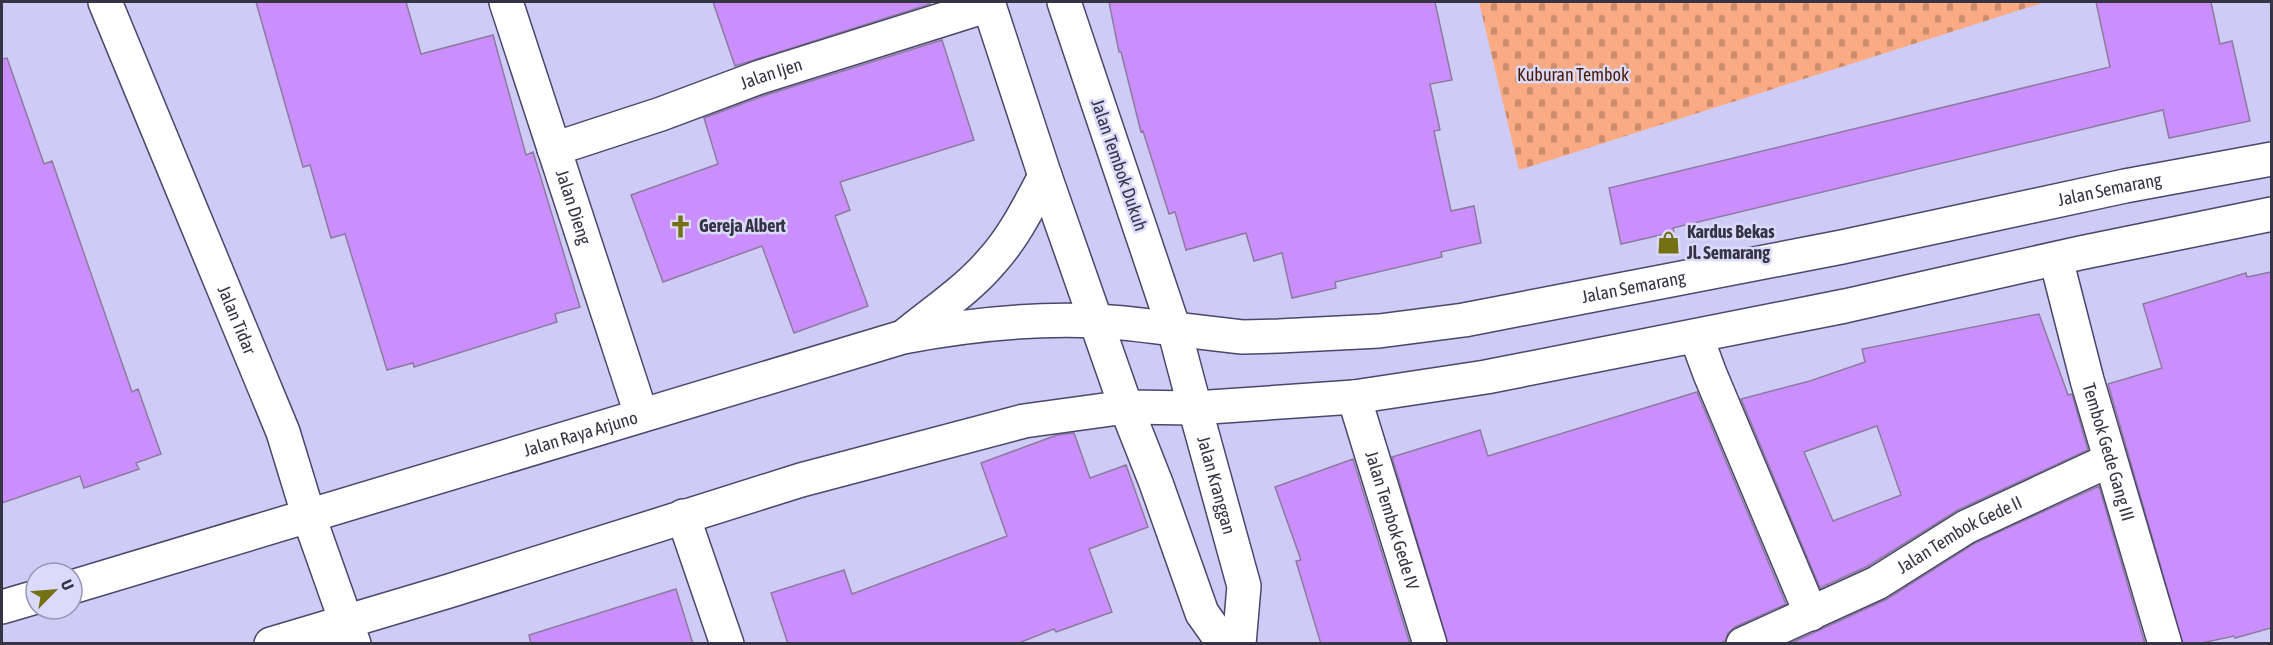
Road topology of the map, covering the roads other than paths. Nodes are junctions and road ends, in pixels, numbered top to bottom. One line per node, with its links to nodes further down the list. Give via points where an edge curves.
1 (105, 2): 20 (main road, Jalan Tidar, via 283,432)
2 (506, 2): 5 (main road, Jalan Dieng)
3 (1064, 2): 11 (main road, Jalan Tembok Dukuh)
4 (988, 3): 5 (main road, Jalan Ijen); 7 (main road)
5 (554, 149): 17 (main road, Jalan Dieng)
6 (2271, 159): 11 (main road, Jalan Semarang, via 1464,320 1379,331 1279,336 1242,337)
7 (1045, 176): 10 (main road); 13 (main road, via 1018,227 991,262)
8 (2271, 214): 9 (main road)
9 (2056, 259): 12 (main road); 18 (main road, Tembok Gede Gang III)
10 (1095, 321): 11 (main road, Jalan Semarang); 13 (main road, Jalan Raya Arjuno, via 996,322); 15 (main road)
11 (1174, 329): 16 (main road, Jalan Kranggan)
12 (1696, 336): 14 (main road, via 1486,377); 24 (main road)
13 (903, 337): 17 (main road, Jalan Raya Arjuno)
14 (1354, 397): 16 (main road); 30 (main road, Jalan Tembok Gede IV)
15 (1126, 407): 16 (main road); 19 (main road, via 1024,421 801,480); 28 (main road, via 1202,613)
16 (1195, 408): 29 (main road, Jalan Kranggan, via 1244,586)
17 (641, 414): 20 (main road, Jalan Raya Arjuno)
18 (2110, 460): 24 (main road, Jalan Tembok Gede II, via 1966,527 1877,583); 32 (main road, Tembok Gede Gang III)
19 (683, 516): 25 (main road); 27 (main road)
20 (309, 517): 21 (main road, Jalan Raya Arjuno); 25 (main road, Jalan Tidar)
21 (84, 583)
22 (24, 601): 23 (main road)
23 (2, 607)
24 (1811, 614): 31 (main road, Jalan Tembok Gede II)
25 (350, 632): 26 (main road)
26 (271, 644)
27 (727, 644)
28 (1224, 644)
29 (1239, 644)
30 (1430, 644)
31 (1743, 644)
32 (2165, 644)

